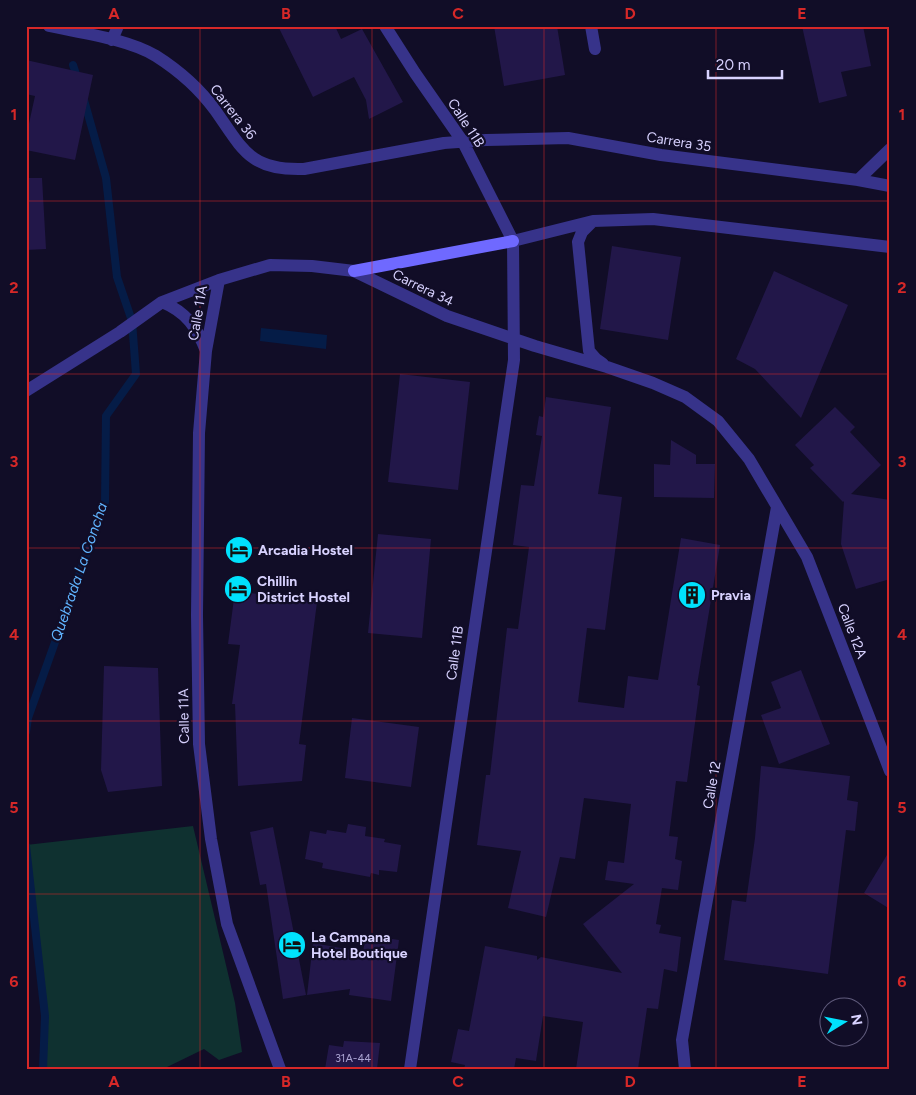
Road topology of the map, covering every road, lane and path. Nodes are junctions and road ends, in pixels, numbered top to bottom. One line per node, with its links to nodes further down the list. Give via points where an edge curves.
1 (49, 26): 5 (street, Carrera 36)
2 (118, 26): 5 (street)
3 (385, 26): 7 (street, Calle 11B)
4 (591, 26): 6 (street)
5 (112, 40): 7 (street, Carrera 36, via 155,55 181,74 202,94 235,142 258,161 272,167 304,169)
6 (595, 48)
7 (463, 142): 9 (street, Carrera 35, via 568,138 661,155); 12 (street, Calle 11B)
8 (890, 149): 9 (street)
9 (858, 180): 10 (street, Carrera 35)
10 (890, 186)
11 (593, 221): 12 (street); 13 (street, via 653,219); 19 (street, via 582,232 578,242 589,351)
12 (513, 241): 14 (street); 17 (street, Calle 11B)
13 (890, 247)
14 (354, 270): 15 (street, Carrera 34, via 270,265); 17 (street, Carrera 34, via 447,316)
15 (219, 280): 16 (street, Carrera 34); 18 (street, Calle 11A)
16 (162, 302): 18 (street, Calle 11A, via 190,320); 20 (street, Carrera 34)
17 (514, 340): 19 (street, Carrera 34); 25 (street, Calle 11B, via 514,360)
18 (206, 351): 24 (street, Calle 11A, via 199,433 199,744 211,839 227,924)
19 (607, 367): 21 (street, Carrera 34, via 685,398 718,421 749,459)
20 (26, 391)
21 (777, 507): 22 (street, Calle 12A, via 806,557); 23 (street, Calle 12)
22 (890, 771)
23 (682, 1040): 26 (street); 27 (street, Calle 12)
24 (280, 1069)
25 (410, 1069)
26 (676, 1069)
27 (685, 1069)

